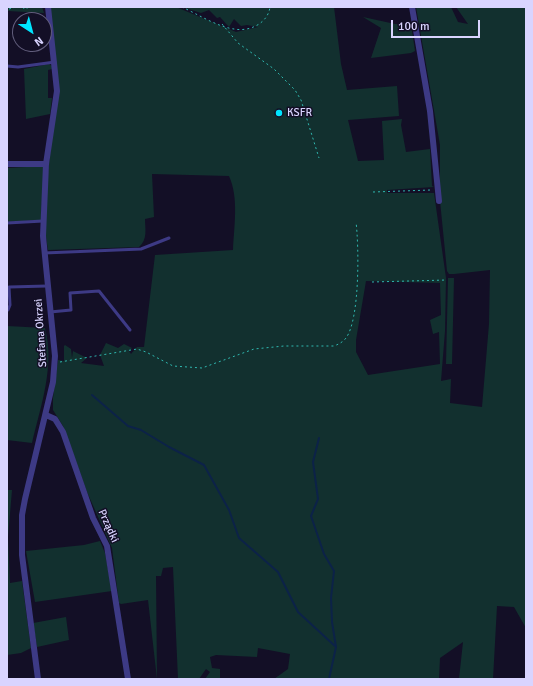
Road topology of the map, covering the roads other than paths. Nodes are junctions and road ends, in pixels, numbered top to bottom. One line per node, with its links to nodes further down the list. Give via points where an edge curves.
1 (48, 7): 3 (street, Stefana Okrzei)
2 (412, 7): 7 (street, via 430,111)
3 (55, 62): 4 (lane); 6 (street, Stefana Okrzei, via 57,91)
4 (7, 66)
5 (7, 164): 6 (street)
6 (46, 164): 8 (street, Stefana Okrzei)
7 (439, 201)
8 (43, 221): 9 (lane); 11 (street, Stefana Okrzei)
9 (7, 223)
10 (169, 238): 11 (lane, via 141,249)
11 (44, 253): 12 (street, Stefana Okrzei)
12 (47, 286): 13 (lane, via 9,287); 14 (street, Stefana Okrzei)
13 (8, 310)
14 (50, 312): 15 (lane, via 71,310 70,293 99,291); 16 (street, Stefana Okrzei, via 54,363)
15 (130, 330)
16 (46, 415): 17 (street, Stefana Okrzei, via 25,499 21,536); 18 (street, Prządki, via 54,419 62,432 92,518 107,546)
17 (38, 679)
18 (128, 679)

